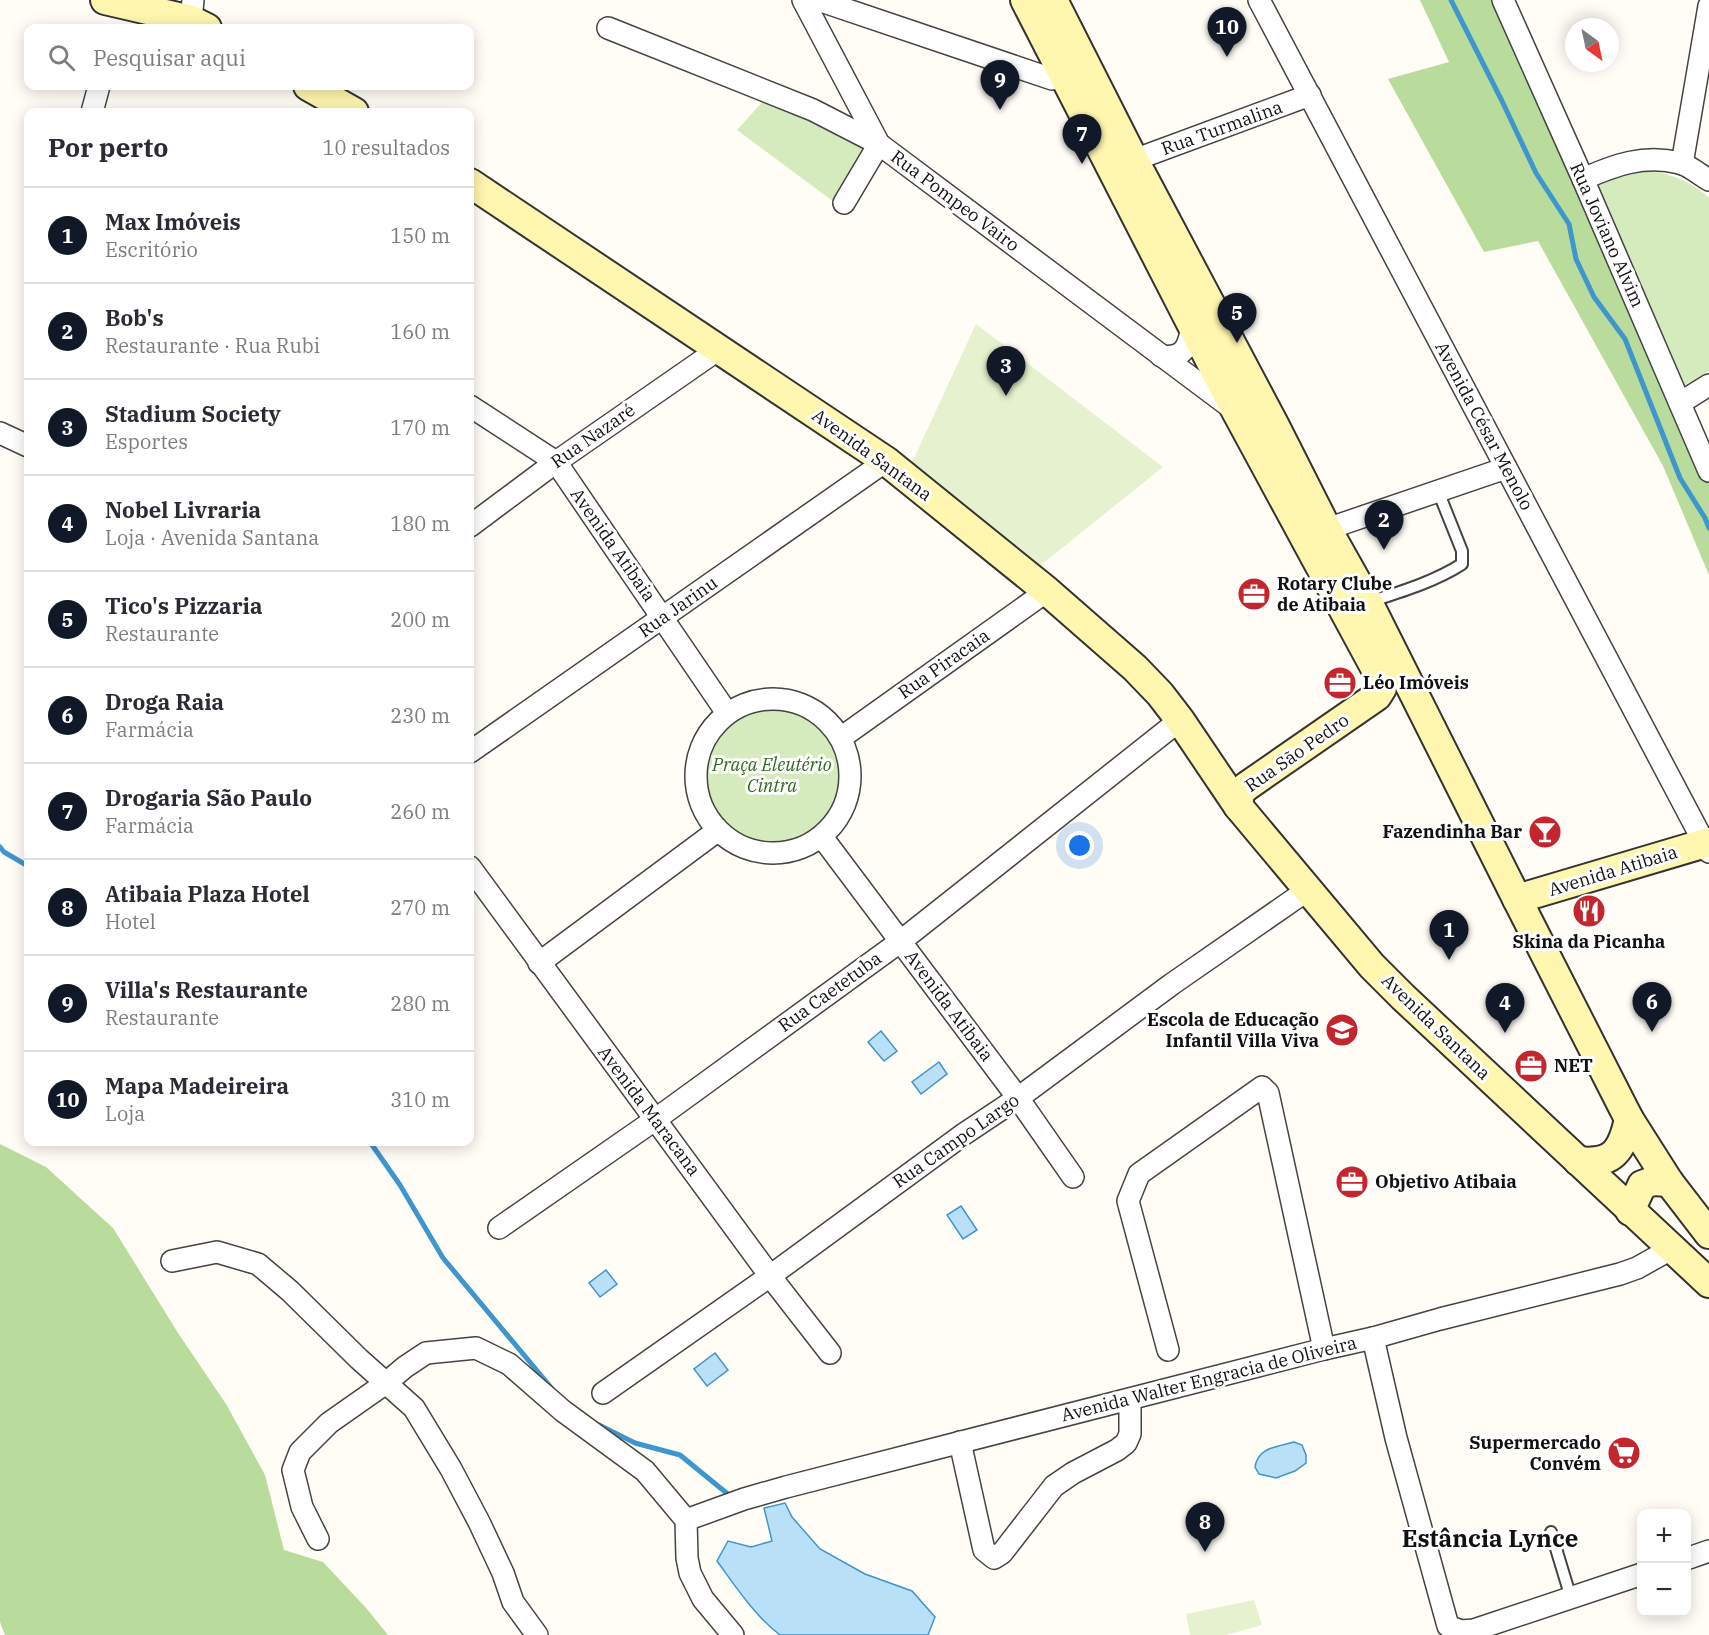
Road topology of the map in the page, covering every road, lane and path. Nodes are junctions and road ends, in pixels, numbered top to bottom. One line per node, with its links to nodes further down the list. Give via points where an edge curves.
1 (105, 0): 9 (main road)
2 (803, 0): 17 (street, Rua Pompeo Vairo)
3 (818, 0): 11 (street)
4 (1025, 0): 11 (main road)
5 (1053, 0): 11 (main road)
6 (1259, 0): 14 (street, Avenida César Menolo)
7 (1503, 0): 20 (street, Rua Joviano Alvim)
8 (1709, 6): 19 (street)
9 (197, 16)
10 (608, 28): 17 (street, via 813,110)
11 (1067, 75): 18 (main road); 24 (main road)
12 (98, 90): 15 (street)
13 (315, 90): 16 (main road)
14 (1310, 95): 18 (street, Rua Turmalina); 36 (street, Avenida César Menolo)
15 (93, 108)
16 (347, 108)
17 (879, 144): 23 (street); 26 (street, Rua Pompeo Vairo)
18 (1134, 160): 31 (main road)
19 (1682, 164): 20 (street, via 1652,159 1616,165); 21 (street)
20 (1583, 179): 28 (street, Rua Joviano Alvim)
21 (1709, 180)
22 (474, 186): 25 (main road, Avenida Santana)
23 (844, 202)
24 (1192, 325): 26 (street, via 1182,353); 30 (main road)
25 (719, 349): 34 (main road, Avenida Santana); 35 (street, Rua Nazaré)
26 (1161, 356): 30 (street, Rua Pompeo Vairo)
27 (1709, 385): 28 (street)
28 (1680, 403): 37 (street, Rua Joviano Alvim)
29 (474, 409): 35 (street, Avenida Atibaia)
30 (1236, 411): 31 (main road); 44 (main road)
31 (1275, 426): 40 (main road)
32 (0, 433): 33 (street)
33 (24, 444)
34 (886, 461): 41 (main road, Avenida Santana); 43 (street, Rua Jarinu)
35 (556, 462): 39 (street, Rua Nazaré); 43 (street, Avenida Atibaia)
36 (1506, 468): 38 (street); 53 (street, Avenida César Menolo)
37 (1709, 471)
38 (1438, 491): 40 (street); 42 (lane, via 1462,550 1462,564 1426,582)
39 (474, 523)
40 (1327, 529): 42 (main road)
41 (1047, 591): 47 (main road, Avenida Santana, via 1135,668); 48 (street, Rua Piracaia)
42 (1368, 602): 45 (main road)
43 (663, 617): 46 (street, Avenida Atibaia); 49 (street, Rua Jarinu)
44 (1375, 690): 45 (main road, via 1380,699); 50 (main road, Rua São Pedro)
45 (1421, 705): 56 (main road)
46 (727, 714): 48 (street, via 749,702 797,702 818,713); 51 (street, via 710,730 699,752 695,776 699,800)
47 (1180, 720): 50 (main road, Avenida Santana); 57 (street, Rua Caetetuba)
48 (842, 737): 52 (street, via 849,775 846,799)
49 (474, 749)
50 (1236, 792): 55 (main road, Avenida Santana)
51 (717, 831): 52 (street, via 748,849 772,852 796,849); 58 (street)
52 (822, 837): 57 (street, Avenida Atibaia)
53 (1708, 846): 56 (main road, Avenida Atibaia)
54 (474, 873): 58 (street, Avenida Maracana)
55 (1309, 889): 59 (street, Rua Campo Largo); 62 (main road, Avenida Santana, via 1372,966)
56 (1517, 900): 61 (main road)
57 (901, 941): 59 (street, Avenida Atibaia); 60 (street, Rua Caetetuba)
58 (539, 963): 60 (street, Avenida Maracana)
59 (1018, 1098): 63 (street, Avenida Atibaia); 70 (street, Rua Campo Largo)
60 (656, 1119): 66 (street, Rua Caetetuba); 70 (street, Avenida Maracana)
61 (1629, 1119): 62 (main road, via 1621,1146 1612,1155 1603,1160); 64 (main road)
62 (1578, 1161): 65 (main road, Avenida Santana)
63 (1073, 1177)
64 (1670, 1182): 65 (main road, via 1642,1185); 67 (main road)
65 (1630, 1211): 68 (main road, Avenida Santana)
66 (499, 1228)
67 (1709, 1234)
68 (1671, 1249): 71 (main road, Avenida Santana); 72 (street, Avenida Walter Engracia de Oliveira, via 1620,1274)
69 (172, 1261): 76 (street, via 217,1252 258,1264)
70 (770, 1276): 75 (street, Avenida Maracana); 77 (street, Rua Campo Largo)
71 (1709, 1283)
72 (1373, 1338): 73 (street, Avenida Walter Engracia de Oliveira); 86 (street, via 1448,1626 1474,1630)
73 (1324, 1349): 74 (street, via 1268,1093 1262,1087 1139,1174 1128,1201); 78 (street, Avenida Walter Engracia de Oliveira)
74 (1168, 1350)
75 (830, 1353)
76 (386, 1383): 80 (street, via 426,1353 476,1348 509,1364 563,1411 645,1471); 82 (street, via 329,1423 300,1452 293,1470 302,1507); 87 (street, via 414,1408 451,1468 503,1573 513,1602)
77 (603, 1393)
78 (1130, 1400): 79 (street, Avenida Walter Engracia de Oliveira); 79 (street, via 1130,1434 1126,1443 1054,1486 994,1558 984,1550)
79 (960, 1442): 80 (street, Avenida Walter Engracia de Oliveira, via 786,1487)
80 (686, 1520): 88 (street, via 690,1573 703,1599)
81 (1551, 1532): 86 (lane)
82 (318, 1539)
83 (1709, 1551): 84 (street)
84 (1691, 1557)
85 (1637, 1575): 86 (street)
86 (1571, 1598)
87 (537, 1635)
88 (733, 1635)

